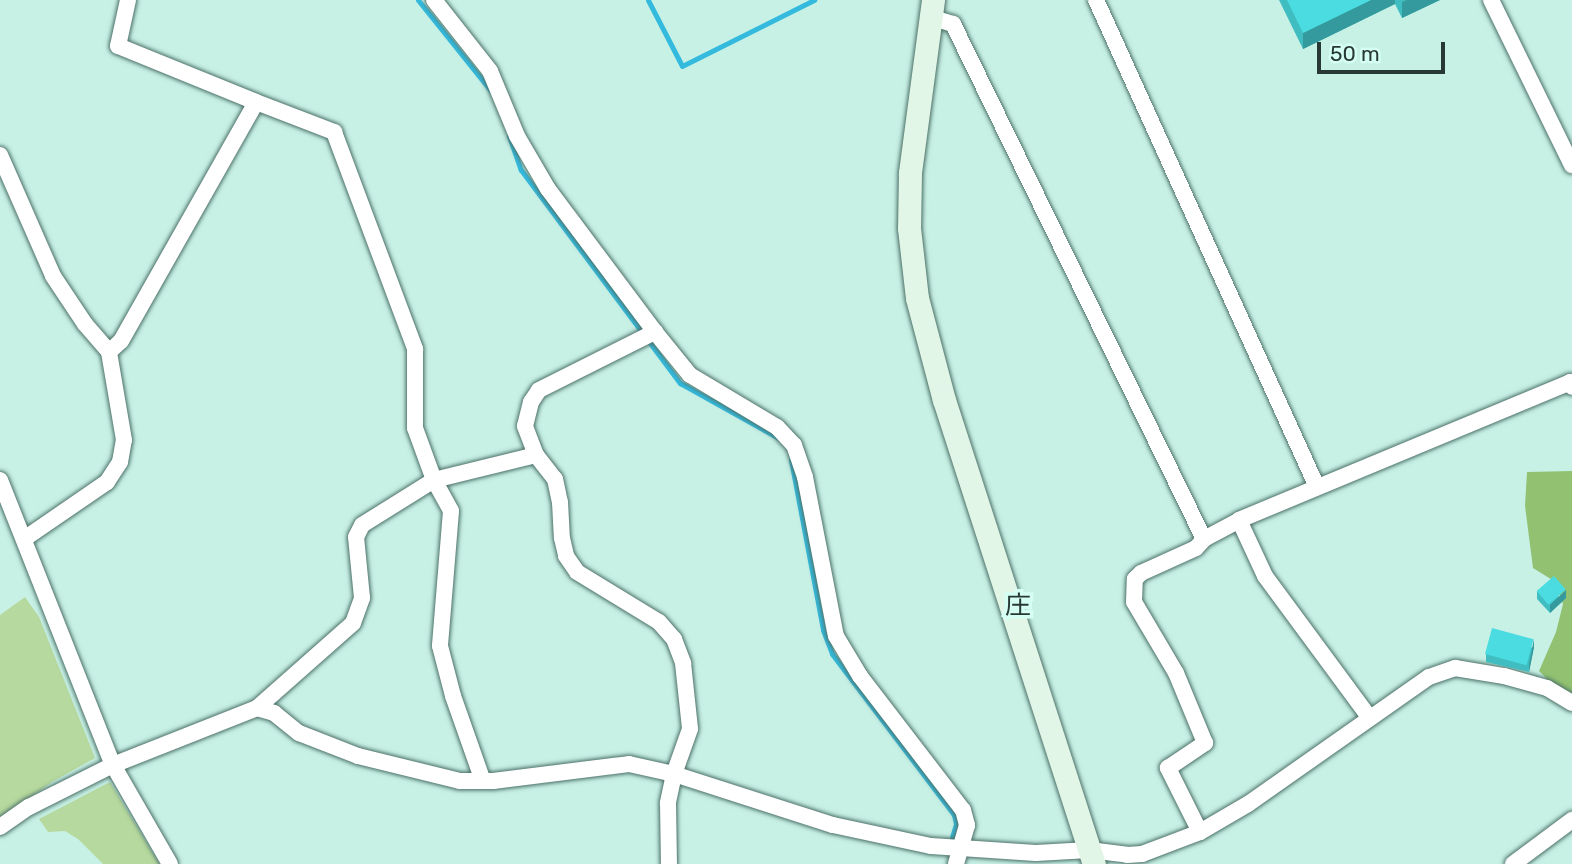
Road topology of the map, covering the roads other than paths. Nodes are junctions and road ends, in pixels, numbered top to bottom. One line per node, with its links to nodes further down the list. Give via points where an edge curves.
1 (128, 0): 6 (street, via 118,46)
2 (434, 0): 9 (street, via 490,71 517,136 548,189)
3 (1096, 0): 15 (street)
4 (1491, 0): 8 (street)
5 (932, 8): 18 (street, via 953,24); 29 (street, via 910,173 909,228 917,299 944,400)
6 (256, 102): 10 (street, via 121,341); 14 (street, via 334,132 415,349 415,428)
7 (0, 155): 10 (street, via 53,276)
8 (1572, 165)
9 (655, 332): 12 (street, via 539,390 526,426); 28 (street, via 690,375 778,427 794,445 805,477 836,636 860,676 963,810 967,825)
10 (109, 352): 17 (street, via 124,440 120,462 107,482)
11 (1572, 387): 15 (street, via 1570,382)
12 (536, 456): 14 (street); 23 (street, via 555,479 566,555 577,572 659,622 674,639 684,663 690,729)
13 (0, 480): 17 (street)
14 (434, 480): 20 (street, via 362,525 356,537 362,598 354,623); 24 (street, via 451,512 440,646)
15 (1317, 487): 16 (street)
16 (1239, 520): 18 (street); 21 (street, via 1265,576)
17 (24, 539): 22 (street)
18 (1204, 539): 27 (street, via 1196,548 1141,573 1133,590 1134,602 1176,673 1205,743 1168,768)
19 (1572, 703): 21 (street, via 1547,688 1454,668 1429,677)
20 (257, 708): 22 (street); 24 (street, via 274,713 299,733 358,756 460,781)
21 (1370, 717): 27 (street, via 1248,804)
22 (113, 765): 26 (street, via 29,807); 30 (street)
23 (674, 774): 24 (street, via 629,764); 28 (street, via 833,825); 31 (street, via 668,803)
24 (483, 781)
25 (1572, 820): 33 (street)
26 (0, 827)
27 (1200, 832): 29 (street, via 1142,854)
28 (961, 848): 29 (street); 32 (street)
29 (1091, 857)
30 (170, 864)
31 (669, 864)
32 (956, 864)
33 (1513, 864)

